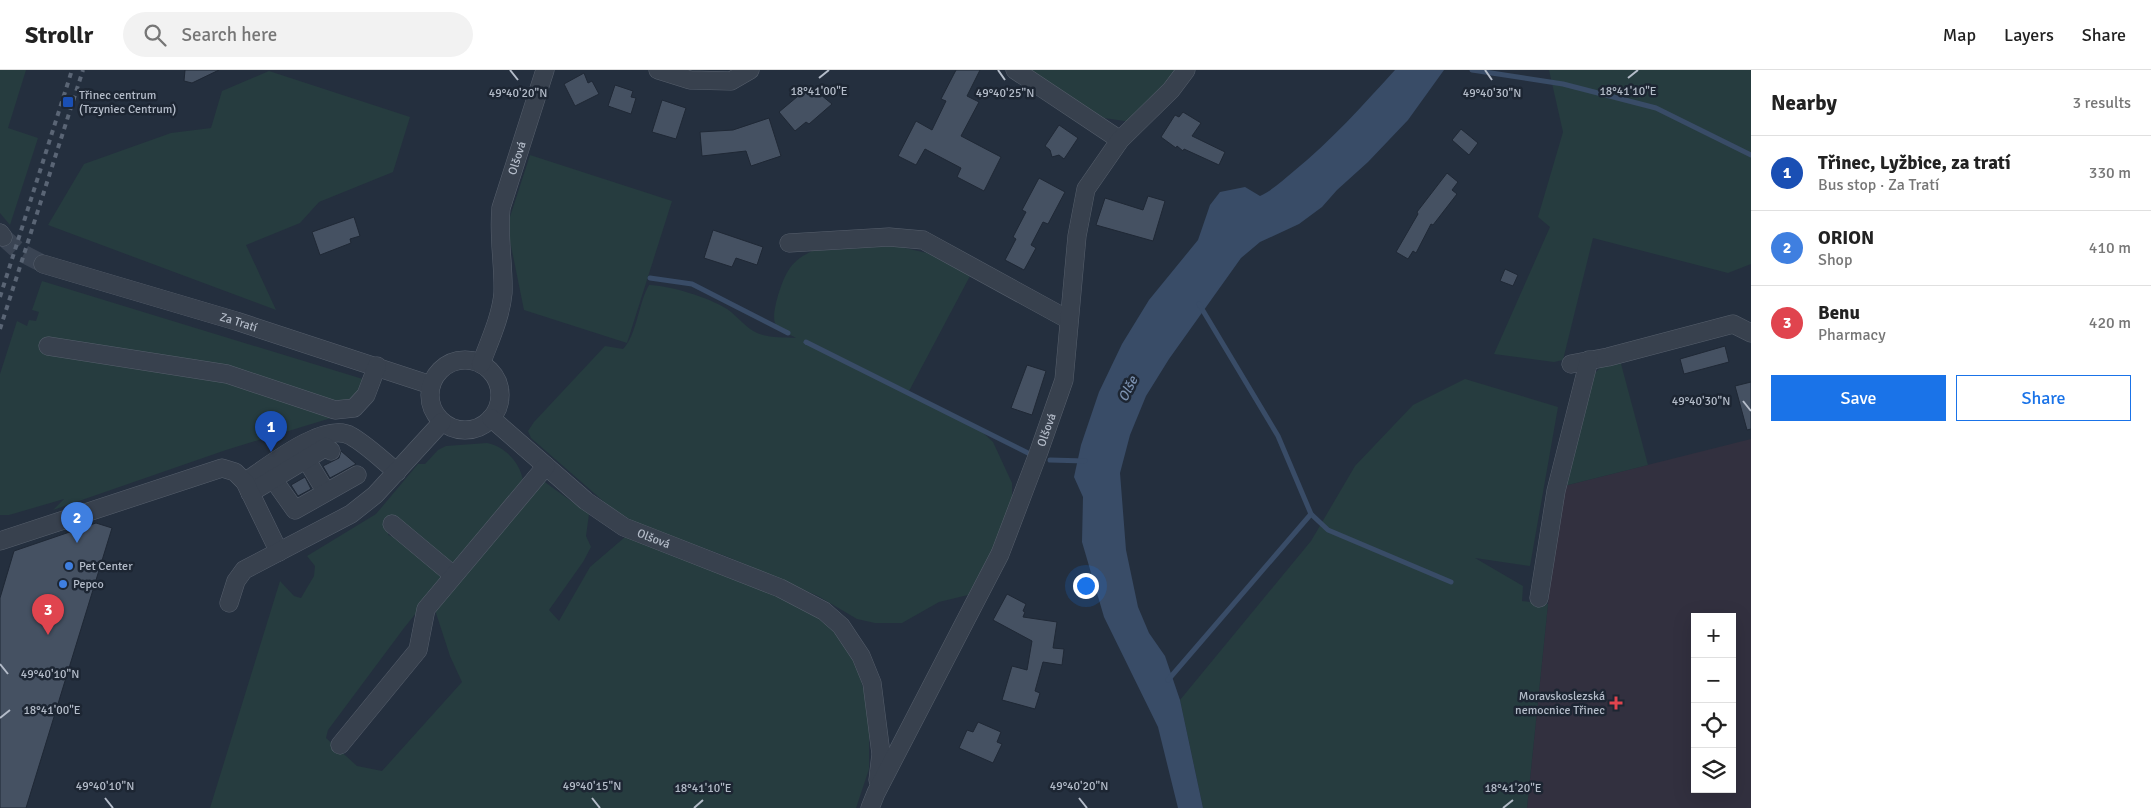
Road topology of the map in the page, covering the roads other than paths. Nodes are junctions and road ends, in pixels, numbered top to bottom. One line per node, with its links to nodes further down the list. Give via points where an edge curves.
1 (545, 70): 13 (street, Olšová, via 501,208 499,230 503,294)
2 (658, 70): 3 (street, via 690,80 731,81)
3 (750, 70)
4 (1015, 70): 6 (street)
5 (1186, 70): 6 (street, Olšová, via 1171,90)
6 (1120, 140): 9 (street, Olšová, via 1086,189 1077,236)
7 (789, 243): 9 (street, via 889,237 923,240)
8 (43, 264): 15 (street, Za Tratí)
9 (1069, 320): 34 (street, Olšová, via 1064,380 1000,554)
10 (1751, 333): 12 (street, via 1733,324)
11 (48, 346): 15 (street, via 227,374 335,410 354,408 366,395)
12 (1589, 360): 14 (street); 31 (street, via 1556,491)
13 (481, 364): 16 (street, via 466,360 451,363 439,372); 17 (street, via 491,371 500,395)
14 (1571, 364)
15 (377, 366): 16 (street, Za Tratí)
16 (431, 385): 18 (street, via 430,398)
17 (492, 418): 18 (street, via 473,430 462,430); 21 (street, Olšová)
18 (442, 422): 22 (street)
19 (330, 451): 20 (street, via 326,447)
20 (306, 459): 23 (street); 25 (street)
21 (546, 466): 30 (street); 34 (street, Olšová, via 586,501 624,527 780,588 824,611 841,626 861,656 872,683 881,754)
22 (397, 472): 24 (street, via 350,435 335,433 302,445); 26 (street)
23 (274, 479): 24 (street); 25 (street, via 295,510)
24 (247, 488): 28 (street, via 235,472 215,468); 29 (street)
25 (326, 492): 26 (street, via 354,472)
26 (375, 495): 29 (street, via 351,514)
27 (392, 524): 30 (street)
28 (0, 541)
29 (279, 552): 32 (street, via 244,570 236,581)
30 (453, 575): 33 (street, via 426,609 418,650)
31 (1539, 598)
32 (229, 603)
33 (340, 745)
34 (873, 800)

